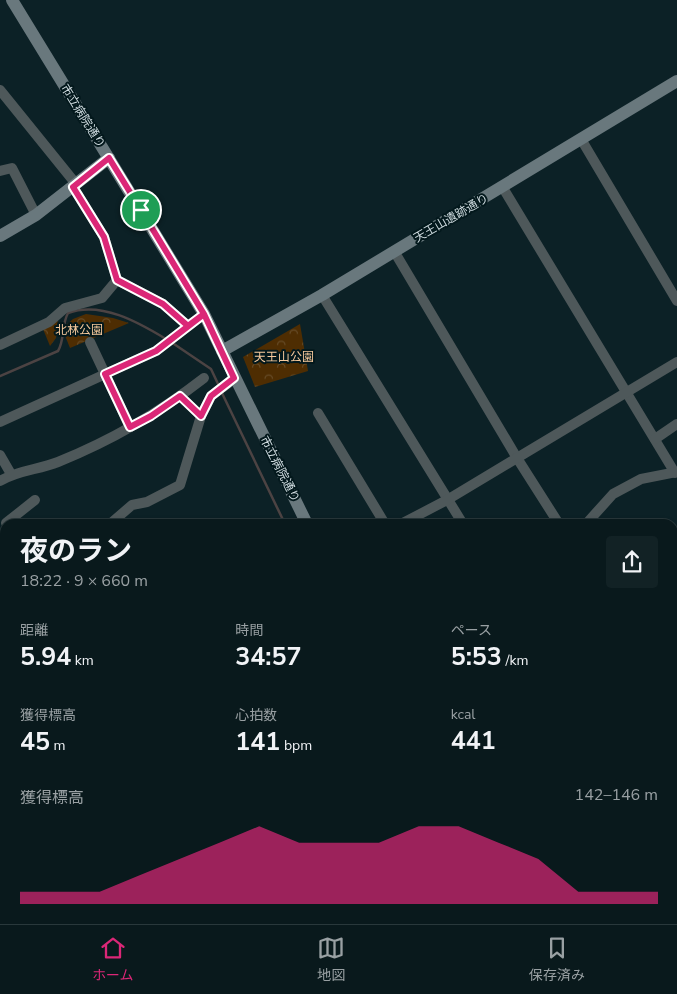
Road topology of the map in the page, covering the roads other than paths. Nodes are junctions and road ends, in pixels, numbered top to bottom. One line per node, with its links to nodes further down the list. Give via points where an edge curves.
1 (12, 0): 5 (street, 市立病院通り)
2 (677, 81): 4 (street, 天王山遺跡通り)
3 (0, 90): 7 (street)
4 (581, 139): 8 (street, 天王山遺跡通り); 14 (street)
5 (109, 158): 7 (street); 15 (street, 市立病院通り)
6 (0, 171): 9 (street, via 12,168)
7 (74, 186): 9 (street); 12 (street, via 104,237)
8 (504, 188): 11 (street, 天王山遺跡通り); 24 (street)
9 (36, 215): 10 (street)
10 (0, 236)
11 (394, 251): 13 (street, 天王山遺跡通り); 33 (street)
12 (117, 280): 16 (street, via 163,304); 18 (street, via 102,298 65,308 49,322)
13 (322, 295): 19 (street, 天王山遺跡通り); 38 (street)
14 (677, 301)
15 (204, 314): 16 (street); 19 (street, 市立病院通り)
16 (188, 326): 21 (street, via 156,351)
17 (90, 342): 21 (street)
18 (0, 345)
19 (222, 351): 23 (street, 市立病院通り)
20 (677, 362): 24 (street)
21 (105, 374): 28 (street); 30 (street)
22 (204, 378): 25 (street)
23 (234, 378): 27 (street, via 211,396); 41 (street, 市立病院通り)
24 (628, 392): 31 (street); 33 (street)
25 (180, 396): 27 (street); 30 (street)
26 (318, 413): 42 (street)
27 (201, 416): 40 (street, via 180,485 146,502 132,505)
28 (0, 422)
29 (677, 424): 31 (street)
30 (130, 427): 35 (street, via 56,462)
31 (655, 439): 34 (street)
32 (0, 455): 35 (street)
33 (518, 458): 38 (street); 45 (street)
34 (676, 472): 46 (street, via 642,479 613,494)
35 (11, 474): 36 (street)
36 (0, 482)
37 (35, 500): 39 (street)
38 (448, 500): 43 (street); 44 (street)
39 (12, 519)
40 (116, 519)
41 (304, 519)
42 (382, 519)
43 (412, 519)
44 (460, 519)
45 (556, 519)
46 (590, 519)

